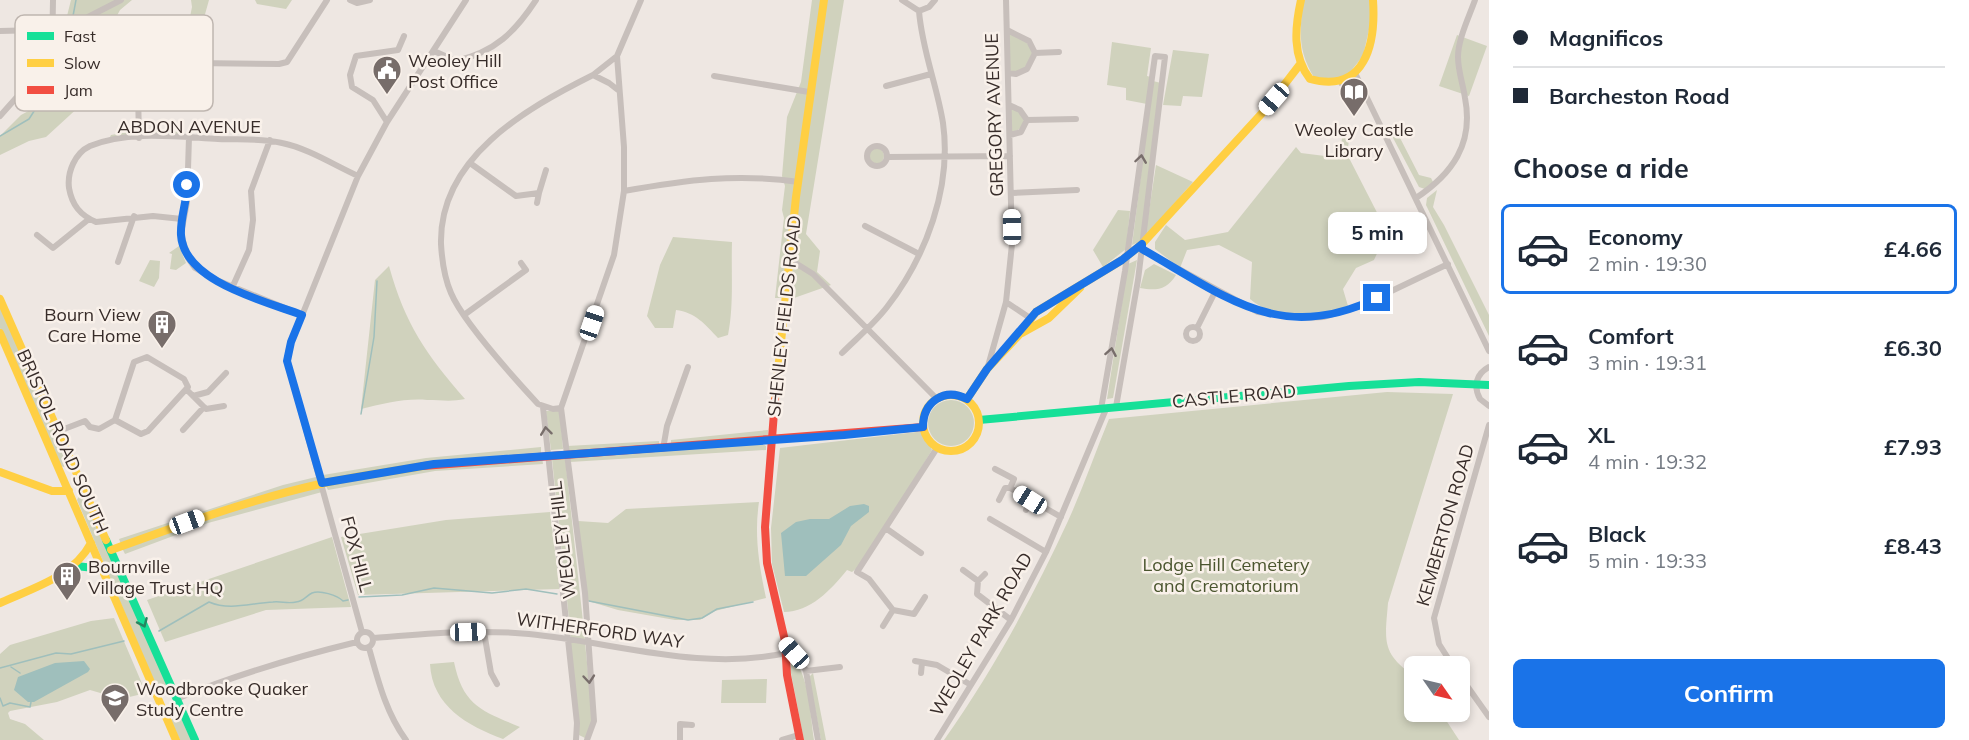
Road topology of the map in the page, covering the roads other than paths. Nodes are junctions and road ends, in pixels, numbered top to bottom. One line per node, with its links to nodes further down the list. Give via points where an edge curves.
1 (53, 0): 17 (street)
2 (121, 0): 18 (street)
3 (327, 0): 27 (street, via 287,62)
4 (350, 0): 5 (street)
5 (370, 0)
6 (466, 0): 23 (street, FOX HILL)
7 (536, 0): 23 (street, via 509,36 479,53 456,61)
8 (642, 0): 26 (street)
9 (824, 0): 41 (main road, SHENLEY FIELDS ROAD)
10 (902, 0): 16 (street)
11 (935, 0): 16 (street)
12 (1006, 0): 19 (street, GREGORY AVENUE)
13 (1301, 0): 28 (main road, via 1296,37)
14 (1373, 0): 31 (main road, via 1374,29)
15 (1475, 0): 65 (street, via 1458,56 1467,112 1464,140 1442,179)
16 (919, 11): 30 (street)
17 (52, 15)
18 (92, 15)
19 (1007, 30): 25 (street, via 1029,41); 29 (street, GREGORY AVENUE)
20 (0, 31): 21 (street)
21 (15, 31)
22 (404, 36): 49 (street, via 398,51 367,53 356,56 352,63 352,87 373,100)
23 (434, 51): 49 (street, FOX HILL)
24 (1059, 52): 25 (street)
25 (1035, 53): 29 (street, via 1027,69)
26 (617, 56): 32 (street); 40 (street)
27 (213, 63)
28 (1301, 63): 36 (main road); 39 (main road)
29 (1008, 73): 44 (street, GREGORY AVENUE)
30 (931, 74): 38 (street); 56 (street, via 943,126)
31 (1355, 74): 37 (main road); 42 (street)
32 (593, 75): 40 (street); 57 (street, via 511,122)
33 (714, 76): 41 (street)
34 (1152, 78): 35 (street); 35 (street, WEOLEY PARK ROAD, via 1155,56 1165,57); 74 (street, WEOLEY PARK ROAD, one-way to 34)
35 (1162, 79): 72 (street)
36 (1310, 79): 37 (main road, via 1328,85); 39 (main road)
37 (1342, 84): 42 (street)
38 (886, 86)
39 (1283, 88): 72 (main road)
40 (618, 90): 62 (street)
41 (809, 92): 60 (main road, SHENLEY FIELDS ROAD)
42 (1363, 93): 65 (street)
43 (15, 99): 46 (street)
44 (1009, 105): 48 (street); 50 (street, GREGORY AVENUE)
45 (138, 111): 52 (street)
46 (0, 116)
47 (1076, 119): 48 (street)
48 (1028, 120): 50 (street, via 1021,132)
49 (387, 122): 59 (street, FOX HILL)
50 (1010, 135): 54 (street, GREGORY AVENUE)
51 (189, 137): 52 (street, ABDON AVENUE); 53 (street, ABDON AVENUE); 69 (street, via 187,202)
52 (139, 138): 68 (street, ABDON AVENUE, via 88,147 73,162 68,177 72,201)
53 (270, 140): 59 (street, ABDON AVENUE); 82 (street, via 251,191 249,249)
54 (1010, 156): 56 (street); 64 (street, GREGORY AVENUE)
55 (888, 157): 56 (street)
56 (944, 159): 73 (street, via 935,213)
57 (470, 163): 63 (street, via 516,196); 87 (street, via 451,190 441,235 445,277 451,295)
58 (546, 170): 63 (street)
59 (358, 176): 86 (street, FOX HILL)
60 (799, 182): 62 (street, via 739,176 694,178); 75 (main road, SHENLEY FIELDS ROAD)
61 (1077, 190): 64 (street)
62 (624, 191): 110 (street, via 611,265)
63 (539, 193): 66 (street)
64 (1012, 193): 85 (street, GREGORY AVENUE)
65 (1416, 198): 78 (street)
66 (537, 203)
67 (134, 216): 68 (street, via 96,222); 69 (street); 76 (street)
68 (89, 219): 71 (street, via 53,248)
69 (182, 219): 82 (street, via 182,240 195,268)
70 (866, 226): 73 (street)
71 (37, 235)
72 (1142, 247): 74 (main road); 83 (street); 109 (street)
73 (919, 254): 89 (street, via 907,278)
74 (1128, 256): 81 (main road); 111 (street, WEOLEY PARK ROAD, one-way to 74)
75 (789, 259): 89 (street, via 813,274); 118 (main road, SHENLEY FIELDS ROAD)
76 (118, 262)
77 (522, 263): 79 (street)
78 (1448, 264): 83 (street, via 1360,306 1323,317 1258,312); 93 (street)
79 (526, 270): 80 (street); 87 (street)
80 (531, 275)
81 (1085, 283): 88 (main road, via 1062,294); 92 (main road, via 1049,318)
82 (232, 288): 86 (street)
83 (1216, 290): 90 (street)
84 (0, 299): 117 (main road, BRISTOL ROAD SOUTH)
85 (1006, 302): 88 (street); 97 (street, GREGORY AVENUE)
86 (302, 315): 129 (street, FOX HILL, via 287,361)
87 (465, 315): 108 (street)
88 (1030, 318): 92 (main road)
89 (867, 328): 94 (street); 103 (street)
90 (1197, 328)
91 (0, 333): 125 (main road, BRISTOL ROAD SOUTH)
92 (1020, 334): 97 (main road)
93 (1489, 351)
94 (843, 354)
95 (688, 367): 119 (street)
96 (1489, 367): 99 (street, via 1480,373)
97 (987, 369): 104 (main road)
98 (226, 374): 102 (street, via 208,392)
99 (1476, 384): 100 (main road, CASTLE ROAD); 106 (street, via 1480,399); 109 (main road, CASTLE ROAD, via 1382,383)
100 (1489, 385)
101 (186, 389): 102 (street); 112 (street, via 148,431 141,434); 112 (street, via 184,379 147,357 141,358 135,362)
102 (193, 396): 107 (street)
103 (936, 398): 104 (main road, via 949,394); 115 (main road, via 924,412)
104 (967, 399): 113 (main road)
105 (224, 406): 107 (street)
106 (1489, 406)
107 (204, 407): 116 (street)
108 (543, 407): 110 (street); 122 (street, WEOLEY HILL, one-way to 108)
109 (1116, 407): 111 (main road, CASTLE ROAD)
110 (561, 408): 121 (street, WEOLEY HILL)
111 (1103, 409): 113 (main road, CASTLE ROAD); 138 (street, WEOLEY PARK ROAD)
112 (115, 420): 117 (street, via 99,429 85,421)
113 (979, 420): 120 (main road, via 976,436 964,448)
114 (1489, 424): 163 (street, KEMBERTON ROAD, via 1434,618 1439,644)
115 (923, 427): 118 (main road); 120 (main road)
116 (183, 430)
117 (59, 431): 123 (main road, BRISTOL ROAD SOUTH)
118 (772, 438): 119 (main road); 162 (main road, SHENLEY FIELDS ROAD, via 766,536)
119 (663, 448): 121 (main road)
120 (937, 448): 140 (street)
121 (567, 454): 122 (main road); 159 (street, WEOLEY HILL, via 585,593)
122 (550, 455): 129 (main road, via 434,464); 158 (street, WEOLEY HILL)
123 (73, 464): 125 (main road, via 68,470); 128 (main road, BRISTOL ROAD SOUTH)
124 (995, 469): 130 (street, via 1014,479)
125 (60, 470): 127 (main road, BRISTOL ROAD SOUTH)
126 (0, 472): 131 (main road)
127 (64, 480): 128 (main road, via 70,476); 131 (main road); 132 (main road, BRISTOL ROAD SOUTH)
128 (80, 480): 132 (main road, via 76,489); 133 (main road, BRISTOL ROAD SOUTH)
129 (322, 483): 142 (main road, via 205,516); 155 (street, FOX HILL)
130 (1010, 488): 135 (street, via 1005,488); 136 (street)
131 (49, 489): 132 (main road)
132 (69, 491): 134 (main road, BRISTOL ROAD SOUTH)
133 (86, 494): 134 (main road, via 78,494); 142 (main road, BRISTOL ROAD SOUTH)
134 (73, 500): 141 (main road, BRISTOL ROAD SOUTH)
135 (999, 500)
136 (1030, 500): 137 (street); 138 (street)
137 (1026, 510)
138 (1061, 517): 143 (street, WEOLEY PARK ROAD)
139 (990, 519): 143 (street)
140 (887, 529): 144 (street); 152 (street, via 857,572 869,579)
141 (92, 543): 145 (main road); 146 (main road, BRISTOL ROAD SOUTH)
142 (111, 550): 170 (main road, BRISTOL ROAD SOUTH, one-way to 170)
143 (1046, 552): 153 (street, WEOLEY PARK ROAD)
144 (921, 553)
145 (76, 566): 146 (main road); 151 (main road)
146 (101, 566): 171 (main road, BRISTOL ROAD SOUTH)
147 (963, 570): 149 (street)
148 (986, 574): 149 (street)
149 (978, 581): 153 (street, via 977,594)
150 (925, 597): 152 (street, via 914,614)
151 (0, 603)
152 (893, 610): 154 (street)
153 (1011, 620): 168 (street, WEOLEY PARK ROAD)
154 (883, 626)
155 (362, 632): 157 (street); 160 (street)
156 (484, 632): 157 (street, WITHERFORD WAY); 158 (street, WITHERFORD WAY); 167 (street)
157 (374, 638): 161 (street)
158 (567, 639): 159 (street, WITHERFORD WAY); 180 (street, WEOLEY HILL)
159 (586, 641): 162 (street, WITHERFORD WAY, via 712,659); 181 (street, WEOLEY HILL, one-way to 181, via 594,721)
160 (357, 642): 161 (street, via 362,648); 170 (street)
161 (369, 648): 179 (street, via 384,698)
162 (786, 648): 165 (street, SHENLEY FIELDS ROAD); 176 (main road, SHENLEY FIELDS ROAD)
163 (1447, 656)
164 (840, 667): 165 (street)
165 (806, 672): 184 (street, SHENLEY FIELDS ROAD)
166 (921, 673): 168 (street, via 919,662 944,668)
167 (497, 684)
168 (970, 685): 185 (street, WEOLEY PARK ROAD)
169 (1470, 690): 174 (street)
170 (174, 694): 171 (main road); 172 (main road, BRISTOL ROAD SOUTH)
171 (160, 701): 173 (main road, BRISTOL ROAD SOUTH)
172 (181, 710): 173 (main road); 178 (main road, BRISTOL ROAD SOUTH)
173 (166, 717): 177 (main road, BRISTOL ROAD SOUTH)
174 (1489, 717)
175 (692, 725): 182 (street, via 680,724)
176 (800, 738): 183 (street)
177 (176, 740)
178 (195, 740)
179 (406, 740)
180 (576, 740)
181 (587, 740)
182 (680, 740)
183 (782, 740)
184 (818, 740)
185 (937, 740)

